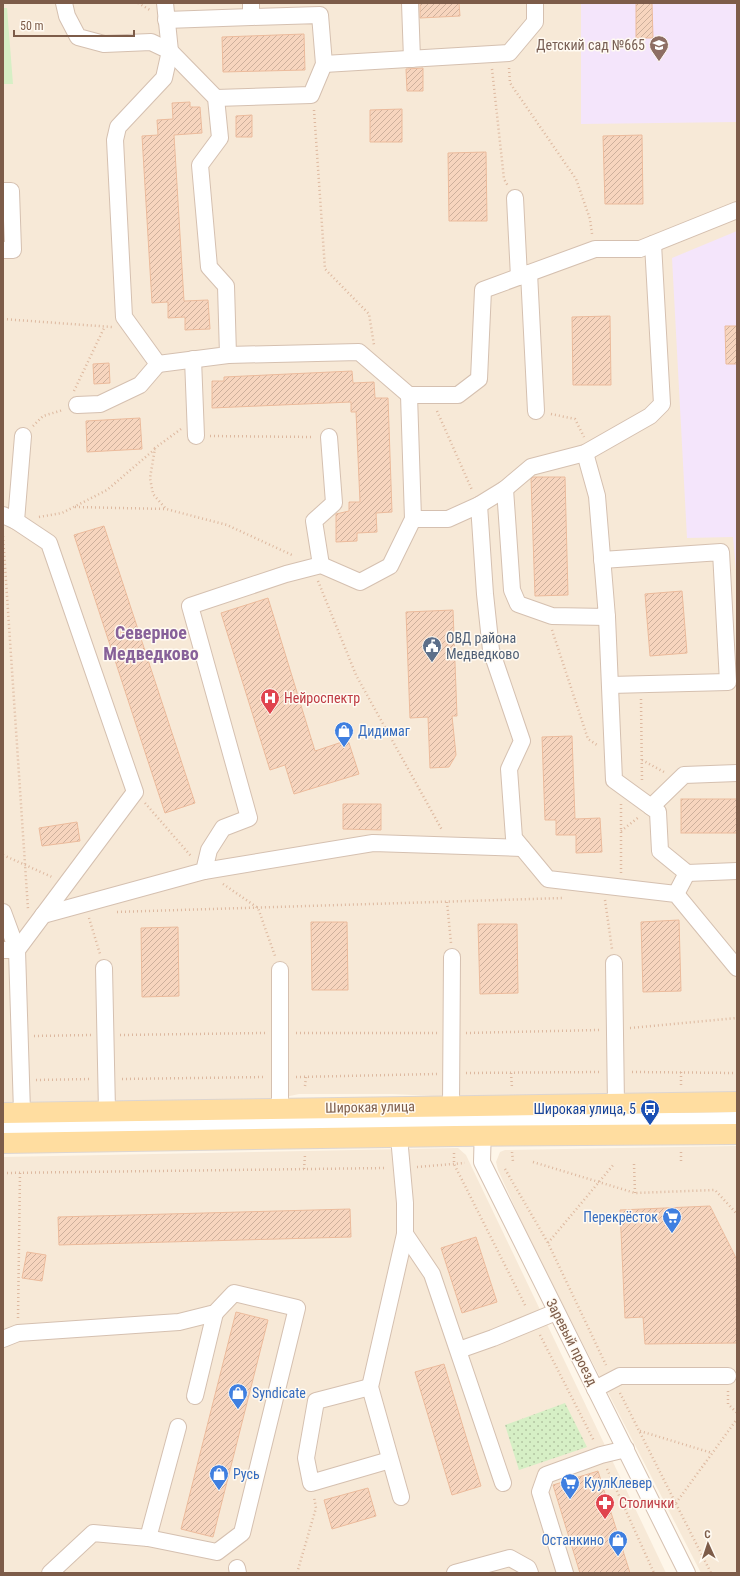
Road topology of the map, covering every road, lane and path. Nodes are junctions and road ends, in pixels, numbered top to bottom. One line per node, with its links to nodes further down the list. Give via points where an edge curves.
1 (64, 3): 7 (street, via 67,16 78,37 104,44 151,42)
2 (165, 3): 6 (street)
3 (410, 3): 10 (street)
4 (535, 3): 8 (street, via 535,22)
5 (251, 10): 6 (street); 11 (street, via 320,15)
6 (166, 20): 7 (street)
7 (170, 51): 13 (street); 23 (street, via 164,78 118,127 116,140 124,317)
8 (509, 53): 9 (street); 18 (path, via 510,83 576,180 590,219)
9 (491, 54): 10 (street); 15 (path, via 504,179)
10 (412, 59): 11 (street)
11 (324, 64): 12 (street)
12 (311, 95): 13 (street); 27 (path, via 325,269 369,314)
13 (216, 98): 24 (street, via 220,138 200,165 209,267 226,286)
14 (3, 191): 19 (street, via 11,191 13,250)
15 (515, 198): 20 (street)
16 (737, 210): 17 (street)
17 (653, 244): 18 (street, via 640,249); 37 (street, via 662,404 650,416)
18 (595, 248): 20 (street)
19 (3, 250)
20 (524, 275): 29 (street, via 483,290 479,379 458,395); 31 (street)
21 (3, 319): 22 (path)
22 (104, 326): 23 (path); 30 (path)
23 (132, 328): 26 (street)
24 (228, 355): 25 (street); 27 (street, via 359,352)
25 (193, 359): 26 (street); 32 (street)
26 (158, 364): 30 (street, via 140,385 100,404)
27 (378, 369): 28 (street)
28 (409, 395): 29 (street); 43 (street)
29 (430, 395): 39 (path)
30 (74, 400): 33 (path, via 43,416)
31 (536, 411): 37 (path, via 575,419)
32 (195, 420): 34 (street); 36 (path)
33 (23, 436): 42 (street)
34 (196, 436): 35 (path)
35 (329, 437): 46 (street, via 334,502 314,521)
36 (155, 448): 40 (path, via 107,490); 41 (path, via 150,478 153,494)
37 (587, 452): 38 (street, via 531,467); 45 (street, via 597,496)
38 (505, 489): 39 (street); 47 (street, via 512,590 518,604)
39 (479, 505): 43 (street, via 448,519); 59 (street, via 491,650 522,741 509,769 514,838)
40 (73, 507): 41 (path); 42 (path, via 62,513)
41 (166, 509): 46 (path, via 228,525)
42 (10, 518): 65 (street, via 49,543 135,792)
43 (413, 519): 46 (street, via 390,566 360,582)
44 (3, 536): 61 (path)
45 (602, 560): 48 (street); 49 (street, via 721,552 728,682)
46 (312, 567): 58 (path, via 356,675); 62 (street, via 190,606 249,818 223,828 209,850)
47 (547, 614): 48 (street); 51 (path, via 588,739)
48 (607, 616): 50 (street)
49 (640, 684): 50 (street); 52 (path)
50 (610, 685): 51 (street)
51 (613, 757): 55 (street, via 614,780)
52 (642, 759): 54 (path); 56 (path)
53 (737, 773): 54 (street, via 684,775)
54 (679, 780): 56 (street)
55 (621, 785): 56 (street); 57 (path)
56 (647, 804): 57 (path); 64 (street, via 658,812 660,851)
57 (621, 832): 66 (path)
58 (449, 844): 59 (street); 62 (street, via 373,843)
59 (522, 848): 66 (street, via 548,879)
60 (3, 855): 61 (path)
61 (25, 864): 65 (path); 75 (path)
62 (204, 871): 74 (street)
63 (737, 871): 64 (street)
64 (687, 873): 67 (street)
65 (66, 885): 74 (street)
66 (621, 887): 67 (street)
67 (676, 894): 80 (street)
68 (605, 896): 78 (path)
69 (565, 898): 70 (path)
70 (447, 902): 72 (path); 77 (path)
71 (3, 912): 76 (street)
72 (111, 912)
73 (87, 913): 79 (path)
74 (43, 915): 75 (street)
75 (29, 933): 76 (street)
76 (10, 950): 87 (street)
77 (452, 957): 85 (street)
78 (614, 963): 83 (street)
79 (104, 968): 86 (street)
80 (737, 968)
81 (280, 970): 84 (street)
82 (737, 1018): 83 (path)
83 (615, 1029): 85 (path); 89 (street)
84 (280, 1033): 85 (path); 86 (path); 93 (street)
85 (452, 1033): 92 (street)
86 (105, 1035): 87 (path); 95 (street)
87 (20, 1036): 96 (street)
88 (511, 1072): 89 (path); 92 (path); 98 (path)
89 (615, 1072): 90 (path); 101 (street)
90 (681, 1072): 91 (path); 99 (path)
91 (737, 1073)
92 (452, 1074): 94 (path); 102 (street)
93 (280, 1077): 94 (path); 95 (path); 103 (street)
94 (306, 1077): 97 (path)
95 (106, 1079): 96 (path); 104 (street)
96 (22, 1080): 107 (street)
97 (305, 1086)
98 (512, 1088)
99 (681, 1091)
100 (737, 1102): 101 (main road, Широкая улица)
101 (616, 1104): 106 (main road, Широкая улица)
102 (451, 1106): 103 (main road, Широкая улица); 106 (main road, Широкая улица)
103 (280, 1108): 104 (main road, Широкая улица)
104 (107, 1111): 107 (main road, Широкая улица)
105 (737, 1120): 106 (street, Широкая улица)
106 (483, 1121): 107 (street, Широкая улица); 108 (main road, Широкая улица); 109 (main road, Широкая улица); 130 (street, Заревый проезд, via 482,1162)
107 (8, 1125): 109 (main road, Широкая улица, via 23,1143)
108 (737, 1134)
109 (399, 1137): 121 (street)
110 (455, 1149): 117 (path)
111 (512, 1149): 114 (path)
112 (681, 1149): 120 (path)
113 (305, 1151): 122 (path)
114 (513, 1162)
115 (533, 1162): 125 (path)
116 (465, 1163): 117 (path)
117 (454, 1164): 121 (path); 132 (path)
118 (614, 1164): 125 (path)
119 (634, 1164): 126 (path)
120 (681, 1164)
121 (402, 1168): 122 (path); 128 (street)
122 (304, 1169): 124 (path)
123 (3, 1173): 124 (path)
124 (20, 1173): 133 (path)
125 (599, 1182): 126 (path); 129 (path)
126 (635, 1192): 127 (path, via 715,1190)
127 (737, 1214)
128 (405, 1234): 135 (street, via 432,1274); 137 (street)
129 (548, 1243)
130 (556, 1312): 132 (street); 138 (street, Заревый проезд)
131 (215, 1313): 133 (street, via 179,1322); 139 (street); 152 (street, via 234,1293 298,1308 242,1533 217,1552)
132 (533, 1321): 135 (street); 146 (path)
133 (18, 1333): 134 (street)
134 (3, 1339)
135 (459, 1350): 149 (street)
136 (728, 1383): 138 (street, via 620,1376); 140 (path, via 728,1404)
137 (370, 1387): 147 (street); 148 (street, via 316,1401 306,1458)
138 (595, 1389): 144 (street, Заревый проезд)
139 (195, 1396)
140 (737, 1413)
141 (737, 1419): 145 (path)
142 (178, 1427): 152 (street)
143 (640, 1431): 145 (path)
144 (626, 1449): 146 (street); 159 (street, Заревый проезд)
145 (712, 1453): 151 (path)
146 (601, 1455): 157 (street, via 546,1475 540,1492); 158 (path)
147 (390, 1460): 148 (street); 150 (street)
148 (311, 1483): 154 (path, via 316,1508)
149 (503, 1483)
150 (401, 1497)
151 (676, 1503)
152 (148, 1538): 153 (street, via 93,1533)
153 (50, 1573)
154 (297, 1573)
155 (455, 1573): 156 (street, via 510,1558 528,1568)
156 (530, 1573)
157 (565, 1573)
158 (654, 1573)
159 (686, 1573)

